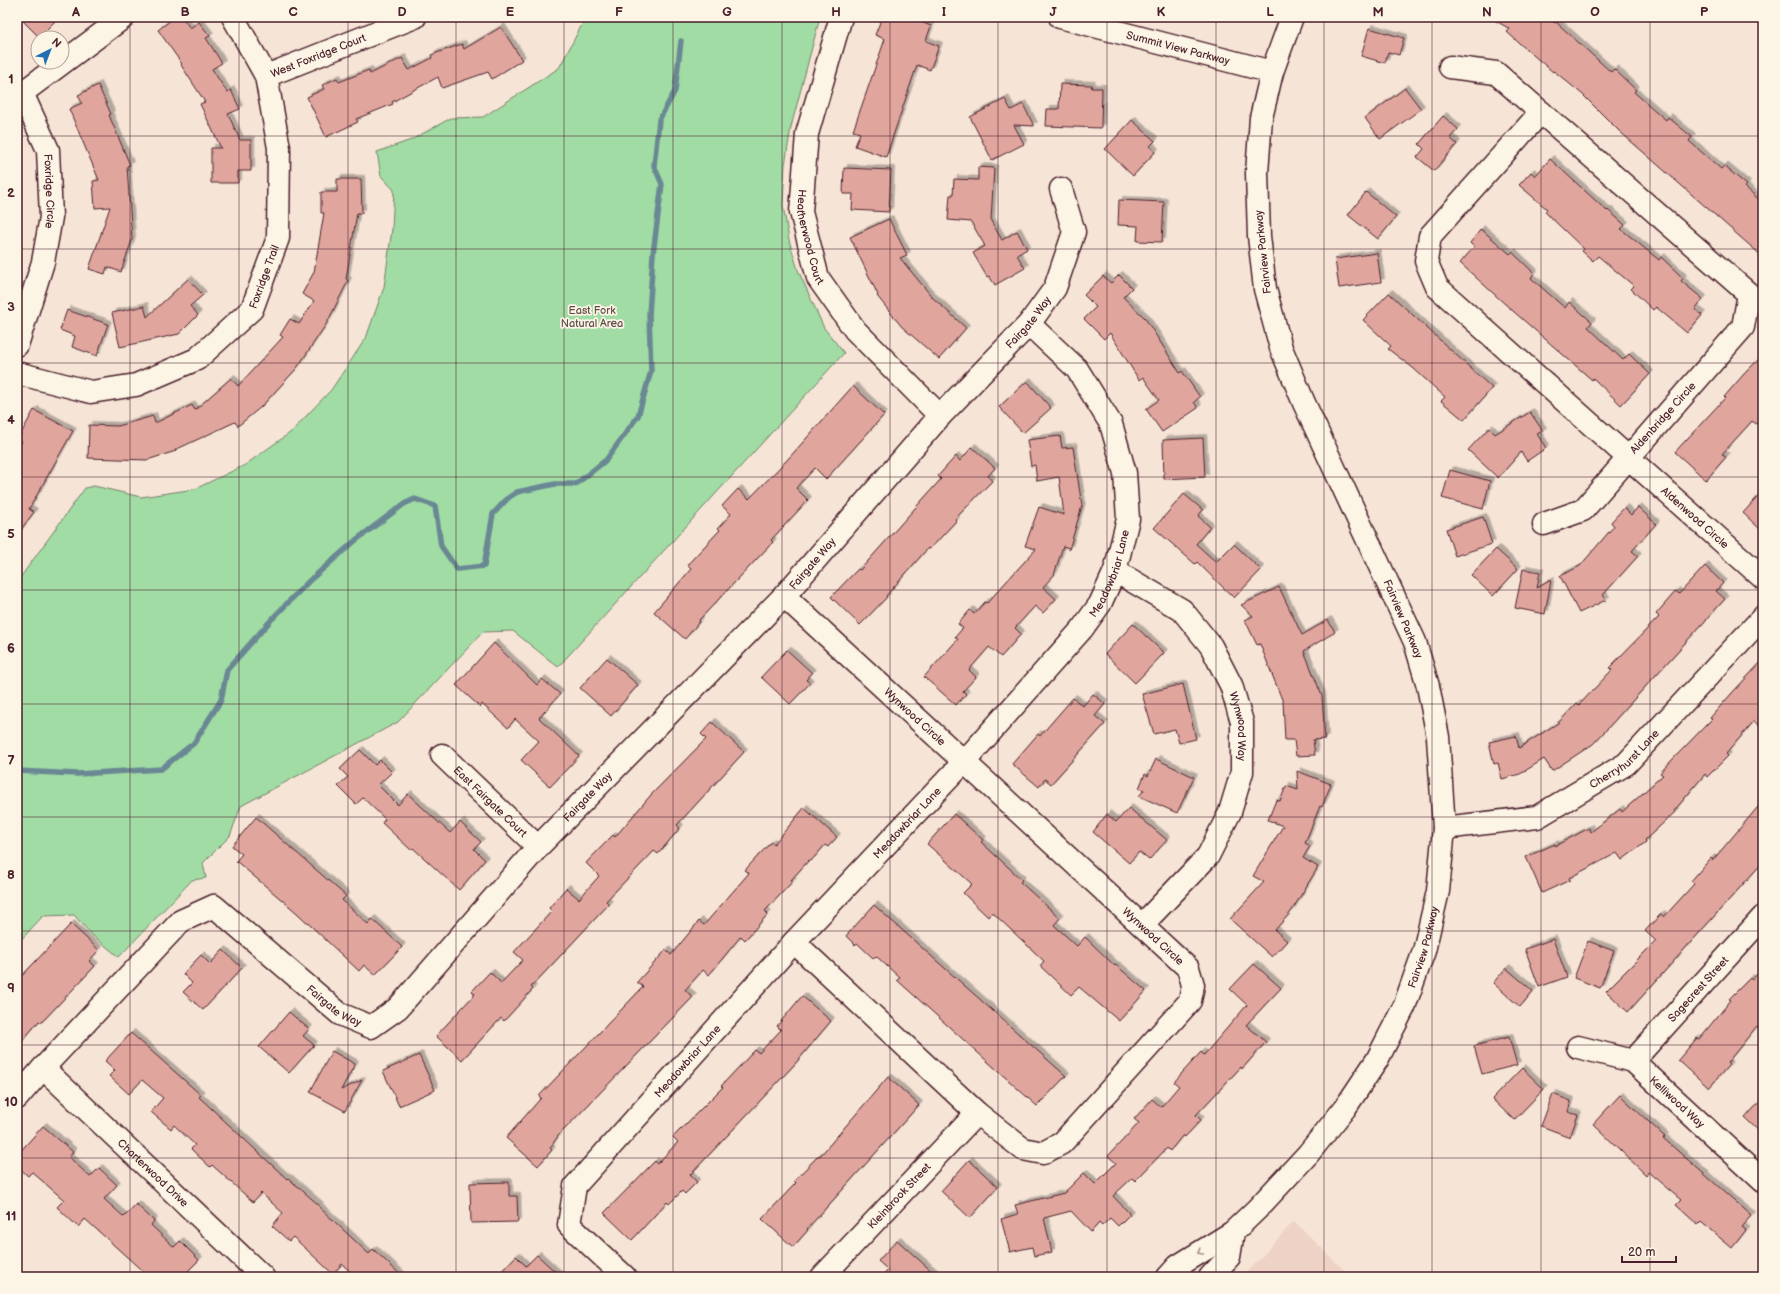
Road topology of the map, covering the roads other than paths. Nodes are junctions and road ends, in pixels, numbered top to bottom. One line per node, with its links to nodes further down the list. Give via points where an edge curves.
1 (124, 17): 10 (street)
2 (233, 17): 9 (street, Foxridge Trail)
3 (415, 17): 9 (street, West Foxridge Court)
4 (841, 17): 16 (street, Heatherwood Court, via 807,134 801,212 818,278 855,330)
5 (1060, 17): 8 (street, Summit View Parkway)
6 (1292, 17): 8 (street, Fairview Parkway)
7 (1450, 67): 11 (street, Aldenbridge Circle, via 1496,73)
8 (1272, 72): 25 (street, Fairview Parkway, via 1261,118 1257,173 1259,236 1265,289 1281,348 1304,403 1415,642 1428,686 1438,737)
9 (266, 76): 15 (street, Foxridge Trail, via 279,148 278,238 252,309 197,359 136,385 91,392)
10 (20, 90): 14 (street, Foxridge Circle, via 48,150 51,217 42,262)
11 (1541, 112): 17 (street, Aldenbridge Circle, via 1430,236 1426,261 1437,287); 17 (street, Aldenbridge Circle, via 1749,294 1743,328)
12 (1061, 189): 13 (street, Fairgate Way, via 1074,232 1055,288)
13 (1029, 324): 16 (street, Fairgate Way); 19 (street, Meadowbriar Lane, via 1077,369 1111,424 1125,473 1128,519)
14 (17, 345)
15 (17, 373)
16 (940, 416): 21 (street, Fairgate Way)
17 (1629, 457): 18 (street, via 1583,510); 20 (street, Aldenwood Circle)
18 (1544, 524)
19 (1115, 571): 24 (street, Meadowbriar Lane, via 1100,604 1082,629); 28 (street, Wynwood Way, via 1182,610 1211,646 1231,685 1242,722 1242,772 1227,818 1208,856)
20 (1763, 578)
21 (784, 596): 24 (street, Wynwood Circle); 26 (street, Fairgate Way)
22 (1763, 617): 25 (street, Cherryhurst Lane, via 1626,764 1537,817)
23 (442, 755): 26 (street, East Fairgate Court)
24 (964, 762): 28 (street, Wynwood Circle); 29 (street, Meadowbriar Lane)
25 (1444, 828): 36 (street, Fairview Parkway, via 1438,891 1424,951 1404,1006 1377,1060 1345,1108 1308,1154)
26 (538, 847): 32 (street, Fairgate Way, via 398,1008 372,1026 340,1014 214,906 181,921)
27 (1763, 916): 31 (street, Sagecrest Street)
28 (1142, 925): 34 (street, Wynwood Circle, via 1188,968 1193,985 1190,1001 1062,1144 1043,1153 1023,1149)
29 (794, 942): 34 (street, Wynwood Circle); 38 (street, Meadowbriar Lane, via 575,1186 569,1225)
30 (1578, 1047): 31 (street, Kelliwood Way)
31 (1633, 1061): 35 (street, Kelliwood Way)
32 (43, 1068): 33 (street, Fairgate Way); 37 (street, Charterwood Drive)
33 (17, 1098)
34 (977, 1113): 39 (street, Kleinbrook Street)
35 (1763, 1181)
36 (1233, 1232): 40 (street, Fairview Parkway, one-way to 40, via 1178,1266); 41 (street, via 1229,1257)
37 (263, 1277)
38 (625, 1277)
39 (822, 1277)
40 (1168, 1277)
41 (1210, 1277)

